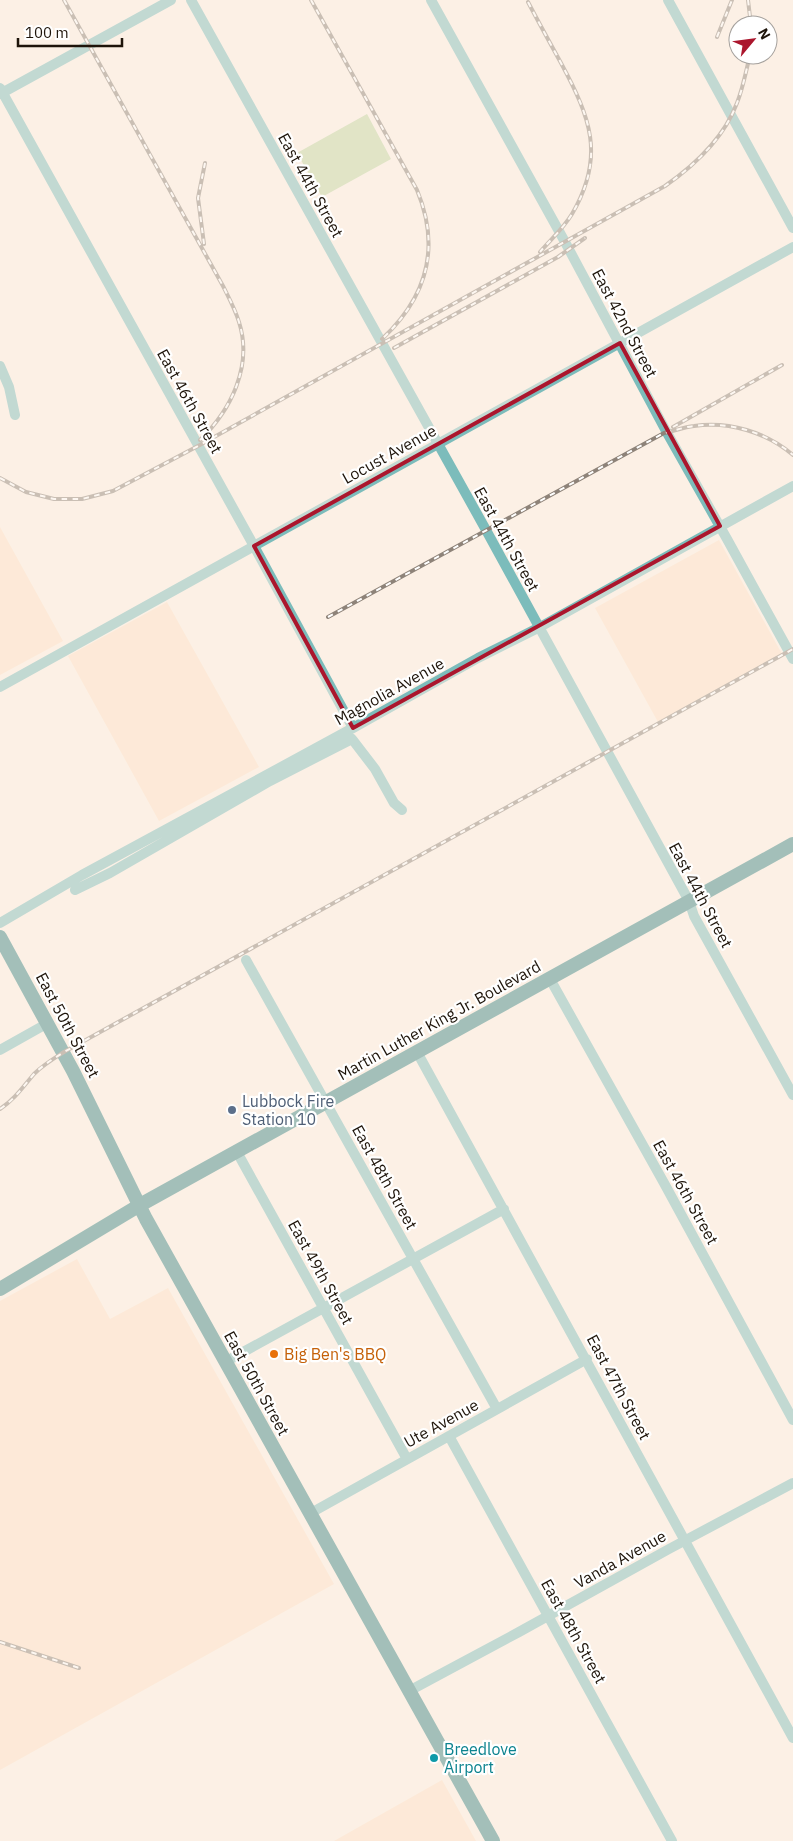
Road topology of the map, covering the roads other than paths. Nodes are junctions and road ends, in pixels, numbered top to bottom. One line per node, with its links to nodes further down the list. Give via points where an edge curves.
1 (171, 0): 5 (street)
2 (192, 0): 11 (street, East 44th Street)
3 (431, 0): 8 (street, East 42nd Street)
4 (668, 0): 6 (street)
5 (1, 92): 14 (street, East 46th Street)
6 (793, 228)
7 (793, 247): 8 (street, Locust Avenue)
8 (620, 343): 11 (street, Locust Avenue); 13 (street, East 42nd Street)
9 (0, 366): 10 (street)
10 (15, 415)
11 (438, 444): 14 (street, Locust Avenue); 15 (street, East 44th Street)
12 (793, 486): 13 (street, Magnolia Avenue)
13 (720, 526): 15 (street, Magnolia Avenue); 16 (street, East 42nd Street)
14 (254, 546): 17 (street, Locust Avenue); 18 (street, East 46th Street)
15 (540, 627): 18 (street, Magnolia Avenue); 22 (street, East 44th Street)
16 (793, 659)
17 (0, 687)
18 (353, 728): 23 (street, Magnolia Avenue)
19 (402, 810): 21 (street, via 394,803 375,769 352,739)
20 (793, 844): 22 (main road, Martin Luther King Jr. Boulevard)
21 (75, 890)
22 (689, 901): 26 (main road, Martin Luther King Jr. Boulevard); 30 (street, East 44th Street, via 694,916)
23 (0, 923)
24 (0, 937): 27 (main road, East 50th Street)
25 (246, 960): 31 (street, East 48th Street)
26 (550, 979): 29 (main road, Martin Luther King Jr. Boulevard); 41 (street, East 46th Street)
27 (48, 1023): 28 (street); 33 (main road, East 50th Street)
28 (0, 1050)
29 (417, 1052): 31 (main road, Martin Luther King Jr. Boulevard); 34 (street, East 47th Street)
30 (793, 1094)
31 (327, 1102): 32 (main road, Martin Luther King Jr. Boulevard); 35 (street, East 48th Street)
32 (237, 1152): 33 (main road, Martin Luther King Jr. Boulevard); 37 (street, East 49th Street)
33 (140, 1205): 36 (main road, Martin Luther King Jr. Boulevard); 39 (main road, East 50th Street)
34 (504, 1209): 35 (street); 38 (street, East 47th Street)
35 (414, 1259): 37 (street); 40 (street, East 48th Street)
36 (0, 1289)
37 (324, 1308): 39 (street); 43 (street, East 49th Street)
38 (587, 1360): 40 (street, Ute Avenue); 46 (street, East 47th Street)
39 (225, 1362): 45 (main road, East 50th Street)
40 (497, 1409): 42 (street, Ute Avenue)
41 (793, 1420)
42 (449, 1436): 43 (street, Ute Avenue); 47 (street, East 48th Street)
43 (407, 1459): 45 (street, Ute Avenue)
44 (793, 1483): 46 (street, Vanda Avenue)
45 (309, 1514): 48 (main road, East 50th Street)
46 (685, 1540): 47 (street, Vanda Avenue); 49 (street, East 47th Street)
47 (548, 1616): 48 (street, Vanda Avenue); 51 (street, East 48th Street)
48 (409, 1691): 50 (main road, East 50th Street)
49 (793, 1738)
50 (493, 1841)
51 (672, 1841)

